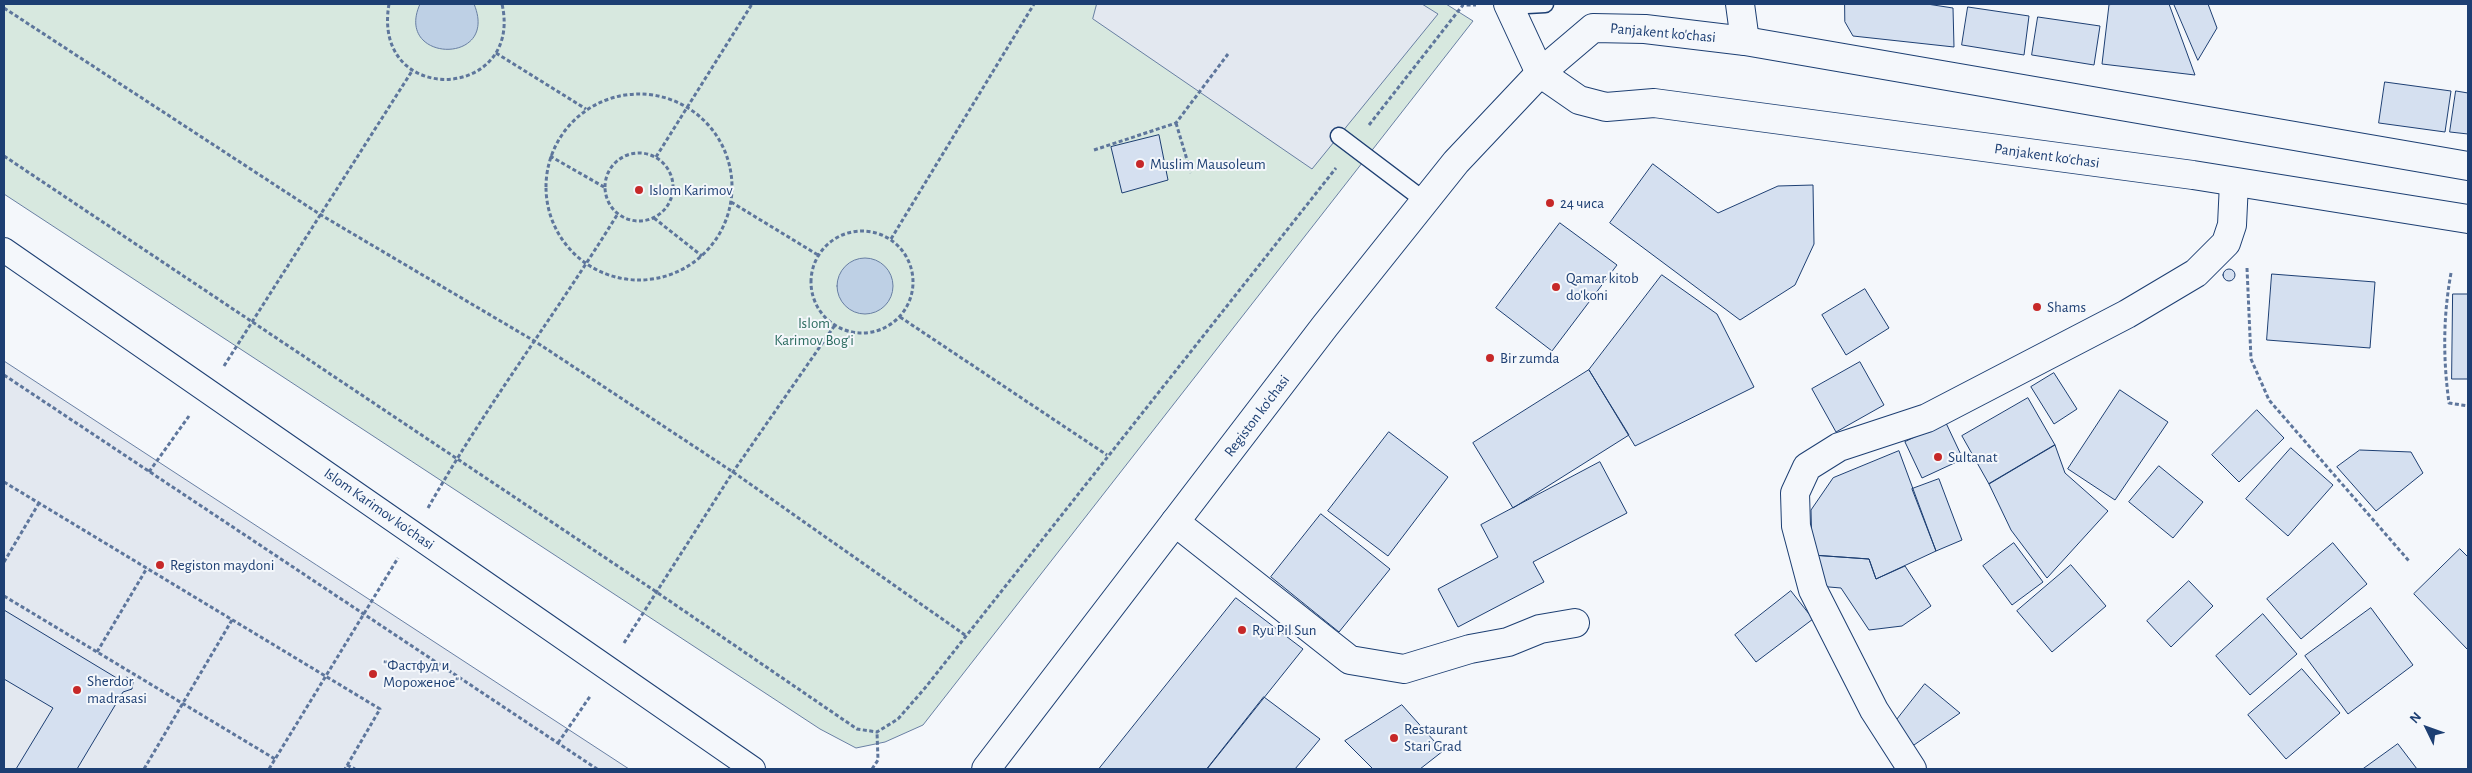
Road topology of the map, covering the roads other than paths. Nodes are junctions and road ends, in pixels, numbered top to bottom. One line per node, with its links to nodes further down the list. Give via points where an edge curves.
1 (1545, 4): 3 (lane)
2 (1740, 4): 4 (main road)
3 (1508, 5): 5 (main road)
4 (1745, 41): 5 (main road, Panjakent ko'chasi, via 1645,29 1593,28); 7 (main road, Panjakent ko'chasi)
5 (1540, 73): 8 (main road, Panjakent ko'chasi, via 1579,100 1606,107 1654,103); 9 (main road, Registon ko'chasi, via 1456,162)
6 (1339, 136): 9 (lane)
7 (2468, 166)
8 (2234, 183): 10 (main road, Panjakent ko'chasi); 16 (main road, via 2232,225 2226,243 2196,273 2127,314 1927,418 1839,447 1807,467 1795,493 1796,526 1813,590 1874,710)
9 (1425, 201): 12 (main road, Registon ko'chasi)
10 (2468, 219)
11 (4, 250): 14 (street, Islom Karimov ko'chasi)
12 (1175, 522): 13 (main road, via 1350,660 1404,669 1470,649 1508,642 1540,629); 15 (main road, Registon ko'chasi)
13 (1575, 623)
14 (754, 769)
15 (986, 769)
16 (1912, 769)

